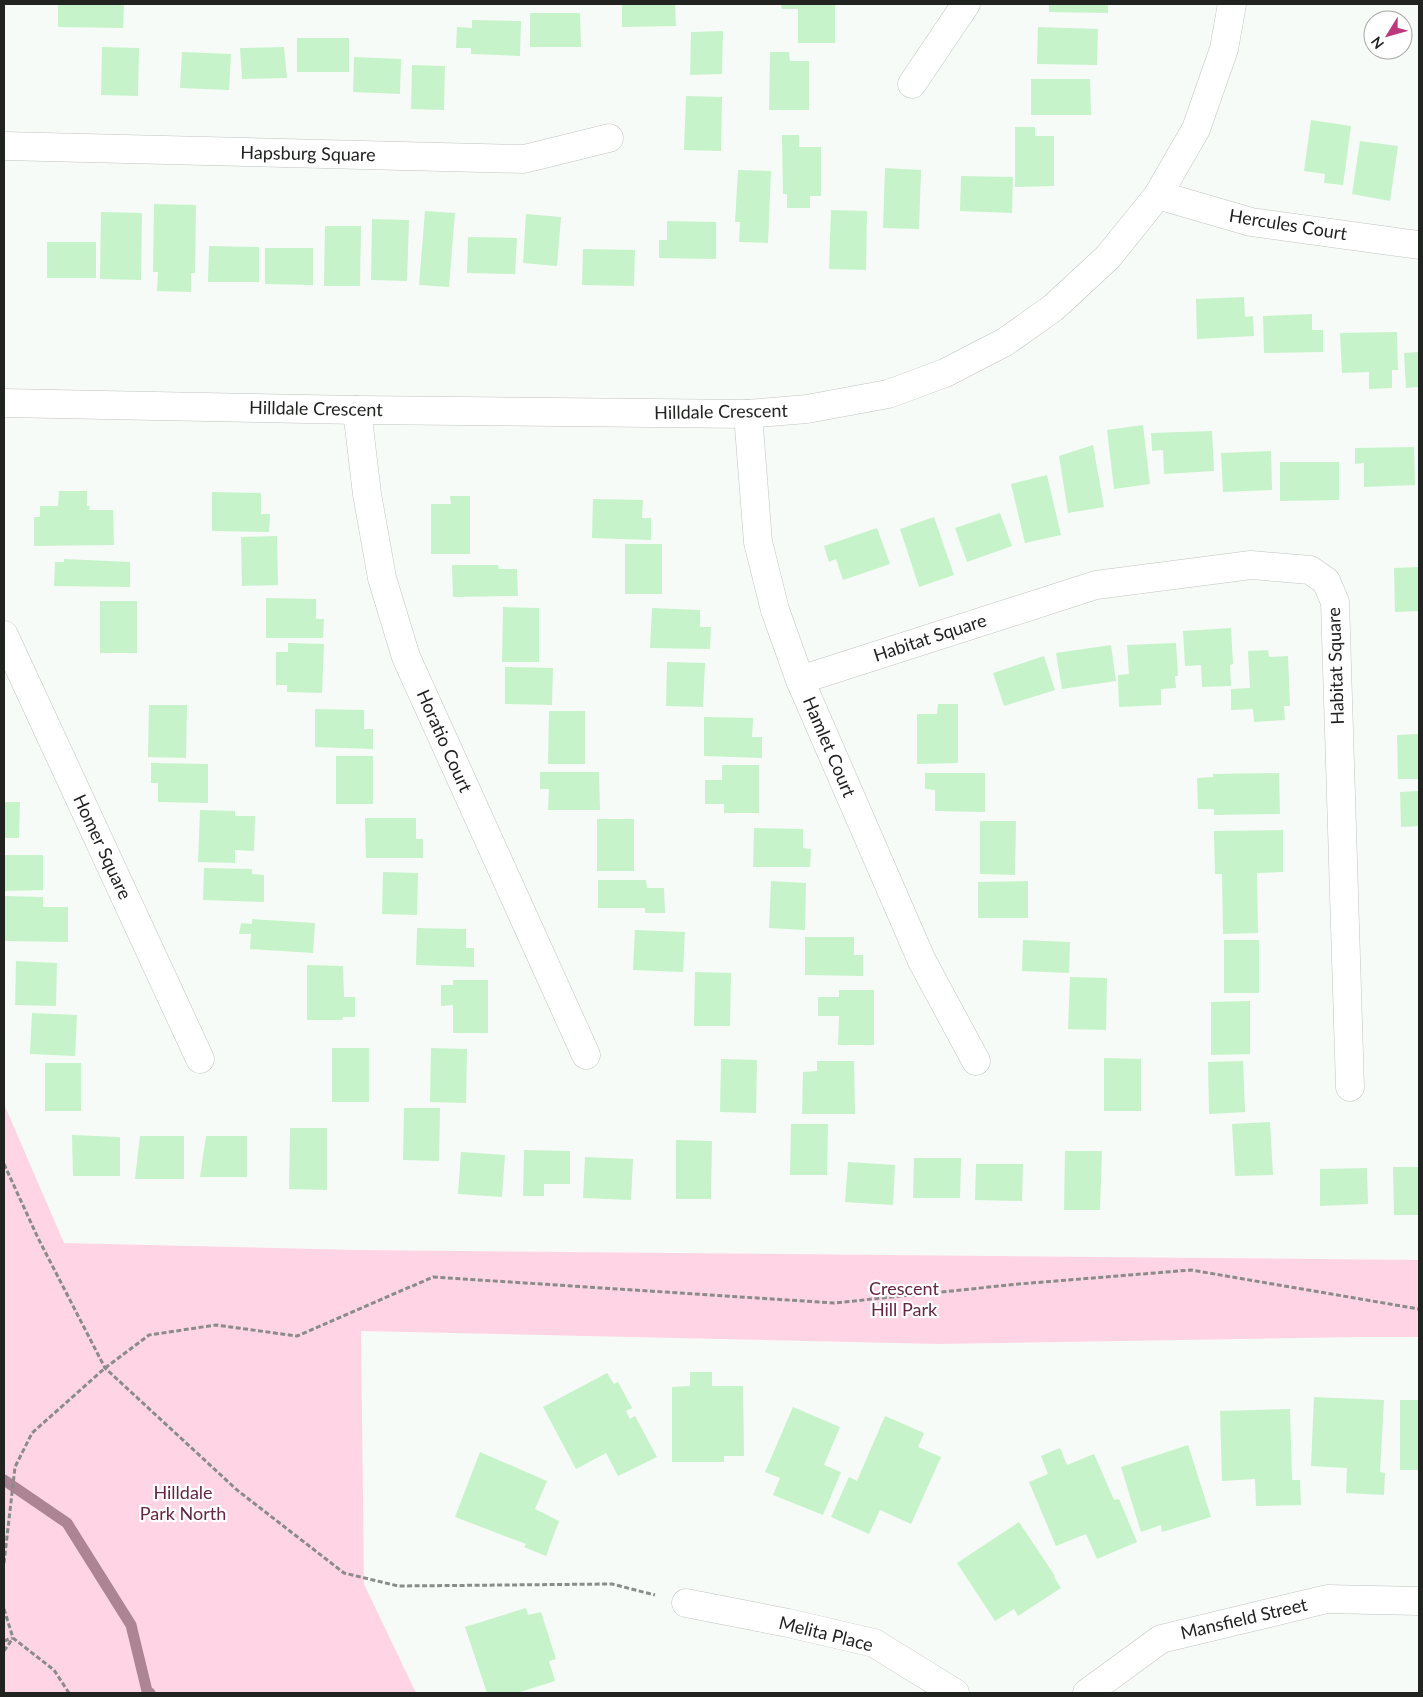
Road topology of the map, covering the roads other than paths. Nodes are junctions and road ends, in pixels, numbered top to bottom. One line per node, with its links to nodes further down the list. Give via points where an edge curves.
1 (966, 4): 3 (street)
2 (1232, 4): 6 (street, Hilldale Crescent, via 1224,49 1196,129)
3 (912, 84)
4 (609, 138): 5 (street, Hapsburg Square, via 524,159)
5 (4, 146)
6 (1158, 195): 7 (street, Hercules Court, via 1251,222); 10 (street, Hilldale Crescent, via 1108,257 1052,308 996,346 946,373 888,394 807,409)
7 (1419, 245)
8 (4, 403): 9 (street, Hilldale Crescent)
9 (357, 410): 10 (street, Hilldale Crescent); 13 (street, Horatio Court, via 382,578 406,657)
10 (748, 414): 12 (street, Hamlet Court, via 758,542 776,610)
11 (4, 635): 14 (street, Homer Square)
12 (800, 680): 15 (street, Hamlet Court, via 922,961); 16 (street, Habitat Square, via 1096,585 1251,565 1310,570 1326,581 1335,602)
13 (586, 1055)
14 (200, 1058)
15 (976, 1060)
16 (1350, 1087)
17 (1419, 1602): 20 (street, Mansfield Street, via 1326,1599 1161,1639)
18 (686, 1603): 19 (street, Melita Place, via 874,1643)
19 (955, 1693)
20 (1087, 1693)

